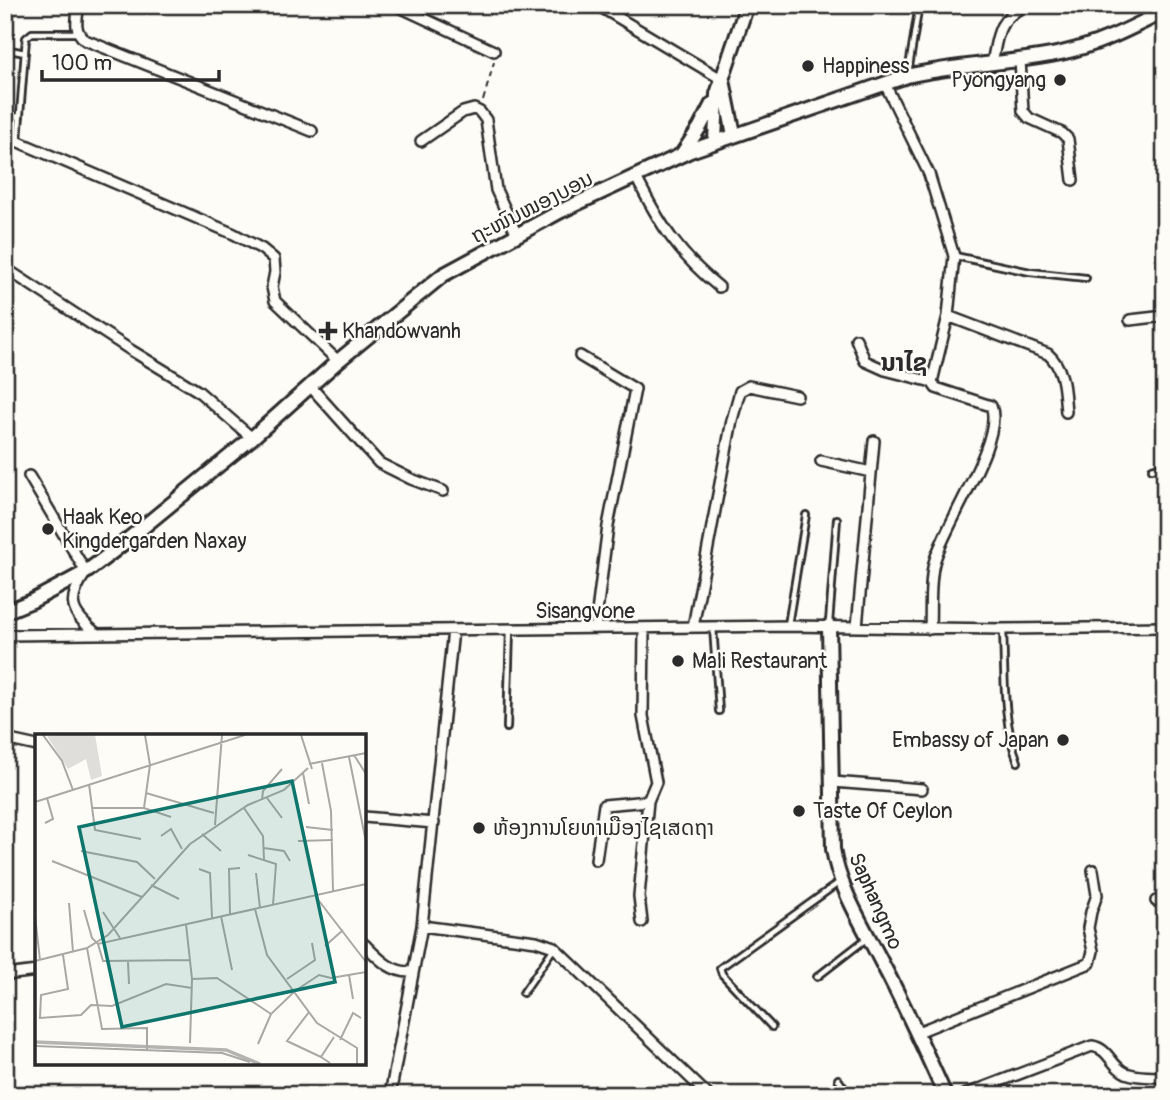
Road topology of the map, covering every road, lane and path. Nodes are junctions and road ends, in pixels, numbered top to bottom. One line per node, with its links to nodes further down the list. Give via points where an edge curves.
1 (79, 5): 8 (street)
2 (395, 5): 10 (street)
3 (597, 5): 15 (street)
4 (747, 5): 15 (street)
5 (919, 5): 14 (lane)
6 (1025, 5): 13 (street, via 1002,23)
7 (1165, 10): 12 (street, ຖະໜົນໜອງບອນ, via 1090,46)
8 (78, 33): 11 (lane, via 32,33 26,38); 21 (street, via 85,40)
9 (5, 50): 11 (lane)
10 (494, 51): 18 (path)
11 (25, 53): 20 (lane)
12 (1020, 60): 13 (street, ຖະໜົນໜອງບອນ); 29 (street, via 1023,111 1068,139)
13 (992, 64): 14 (street, ຖະໜົນໜອງບອນ)
14 (907, 76): 16 (street, ຖະໜົນໜອງບອນ)
15 (723, 80): 17 (street); 22 (street)
16 (886, 84): 22 (street, ຖະໜົນໜອງບອນ); 31 (street, via 929,174)
17 (717, 94): 26 (street); 27 (street)
18 (480, 112): 25 (street, via 463,112); 30 (street, via 496,190)
19 (5, 115): 20 (lane)
20 (20, 117): 24 (lane)
21 (312, 131)
22 (734, 135): 26 (street, ຖະໜົນໜອງບອນ)
23 (5, 136): 24 (street)
24 (18, 141): 40 (street, via 262,249 274,259 275,301)
25 (421, 141)
26 (715, 142): 27 (street, ຖະໜົນໜອງບອນ)
27 (681, 156): 28 (street, ຖະໜົນໜອງບອນ)
28 (636, 177): 30 (street, ຖະໜົນໜອງບອນ); 34 (street, via 659,222 684,255)
29 (1073, 180)
30 (517, 235): 40 (street, ຖະໜົນໜອງບອນ, via 443,275)
31 (954, 256): 33 (lane); 35 (street)
32 (5, 268): 45 (street, via 198,391)
33 (1086, 278)
34 (719, 287)
35 (948, 316): 41 (street); 44 (street, via 1048,354 1062,375)
36 (1165, 316): 37 (street)
37 (1130, 320)
38 (856, 339): 41 (street, via 865,361)
39 (579, 356): 62 (street, via 635,389 608,526)
40 (338, 361): 42 (street, ຖະໜົນໜອງບອນ)
41 (932, 382): 65 (street, via 936,388 991,406 994,413 975,479 934,565)
42 (311, 387): 45 (street, ຖະໜົນໜອງບອນ); 52 (street, via 379,463)
43 (797, 396): 60 (street, via 749,386 740,391)
44 (1066, 412)
45 (252, 438): 55 (street, ຖະໜົນໜອງບອນ)
46 (874, 441): 50 (street)
47 (821, 461): 50 (street)
48 (1165, 465): 49 (lane)
49 (1152, 469)
50 (871, 472): 61 (street)
51 (29, 476): 55 (street)
52 (443, 491)
53 (806, 515): 59 (lane)
54 (837, 519): 57 (lane)
55 (86, 572): 56 (street, ຖະໜົນໜອງບອນ); 69 (street, via 73,598 73,610)
56 (5, 612)
57 (829, 625): 59 (street, Sisangvone); 61 (street, Sisangvone); 76 (street, Saphangmo)
58 (713, 626): 59 (street, Sisangvone); 60 (street, Sisangvone); 71 (lane)
59 (788, 626)
60 (692, 627): 64 (street, Sisangvone)
61 (857, 627): 65 (street, Sisangvone)
62 (595, 628): 63 (street, Sisangvone); 64 (street, Sisangvone)
63 (510, 629): 68 (street, Sisangvone); 72 (lane)
64 (644, 629): 78 (street, via 643,716 656,782)
65 (930, 629): 66 (street, Sisangvone)
66 (1003, 629): 67 (street, Sisangvone); 75 (lane, via 1007,713)
67 (1164, 629)
68 (453, 630): 69 (street, Sisangvone); 80 (street)
69 (97, 634): 70 (street, Sisangvone)
70 (5, 635)
71 (719, 711)
72 (507, 728)
73 (5, 738): 74 (street)
74 (35, 746)
75 (1018, 762)
76 (833, 782): 77 (street); 83 (street, Saphangmo, via 833,849)
77 (922, 789)
78 (648, 802): 81 (street, via 604,805); 84 (street, via 639,896)
79 (366, 817): 80 (street)
80 (434, 823): 85 (street)
81 (596, 860)
82 (1093, 870): 95 (street, via 1097,895 1088,928 1093,951 1090,963)
83 (841, 881): 86 (street, Saphangmo); 94 (lane, via 720,968)
84 (642, 922)
85 (422, 926): 88 (street); 90 (street)
86 (869, 937): 92 (lane); 95 (street, Saphangmo)
87 (366, 946): 90 (street, via 386,965)
88 (554, 947): 93 (lane); 101 (street)
89 (35, 971): 91 (street)
90 (412, 972): 100 (street)
91 (5, 975)
92 (817, 977)
93 (523, 993)
94 (772, 1027)
95 (918, 1032): 103 (street, Saphangmo)
96 (1165, 1077): 104 (street, via 1126,1073 1105,1050 1092,1046)
97 (838, 1079): 102 (lane)
98 (274, 1095): 99 (lane)
99 (295, 1095)
100 (390, 1095)
101 (708, 1095)
102 (849, 1095)
103 (944, 1095)
104 (964, 1095)

